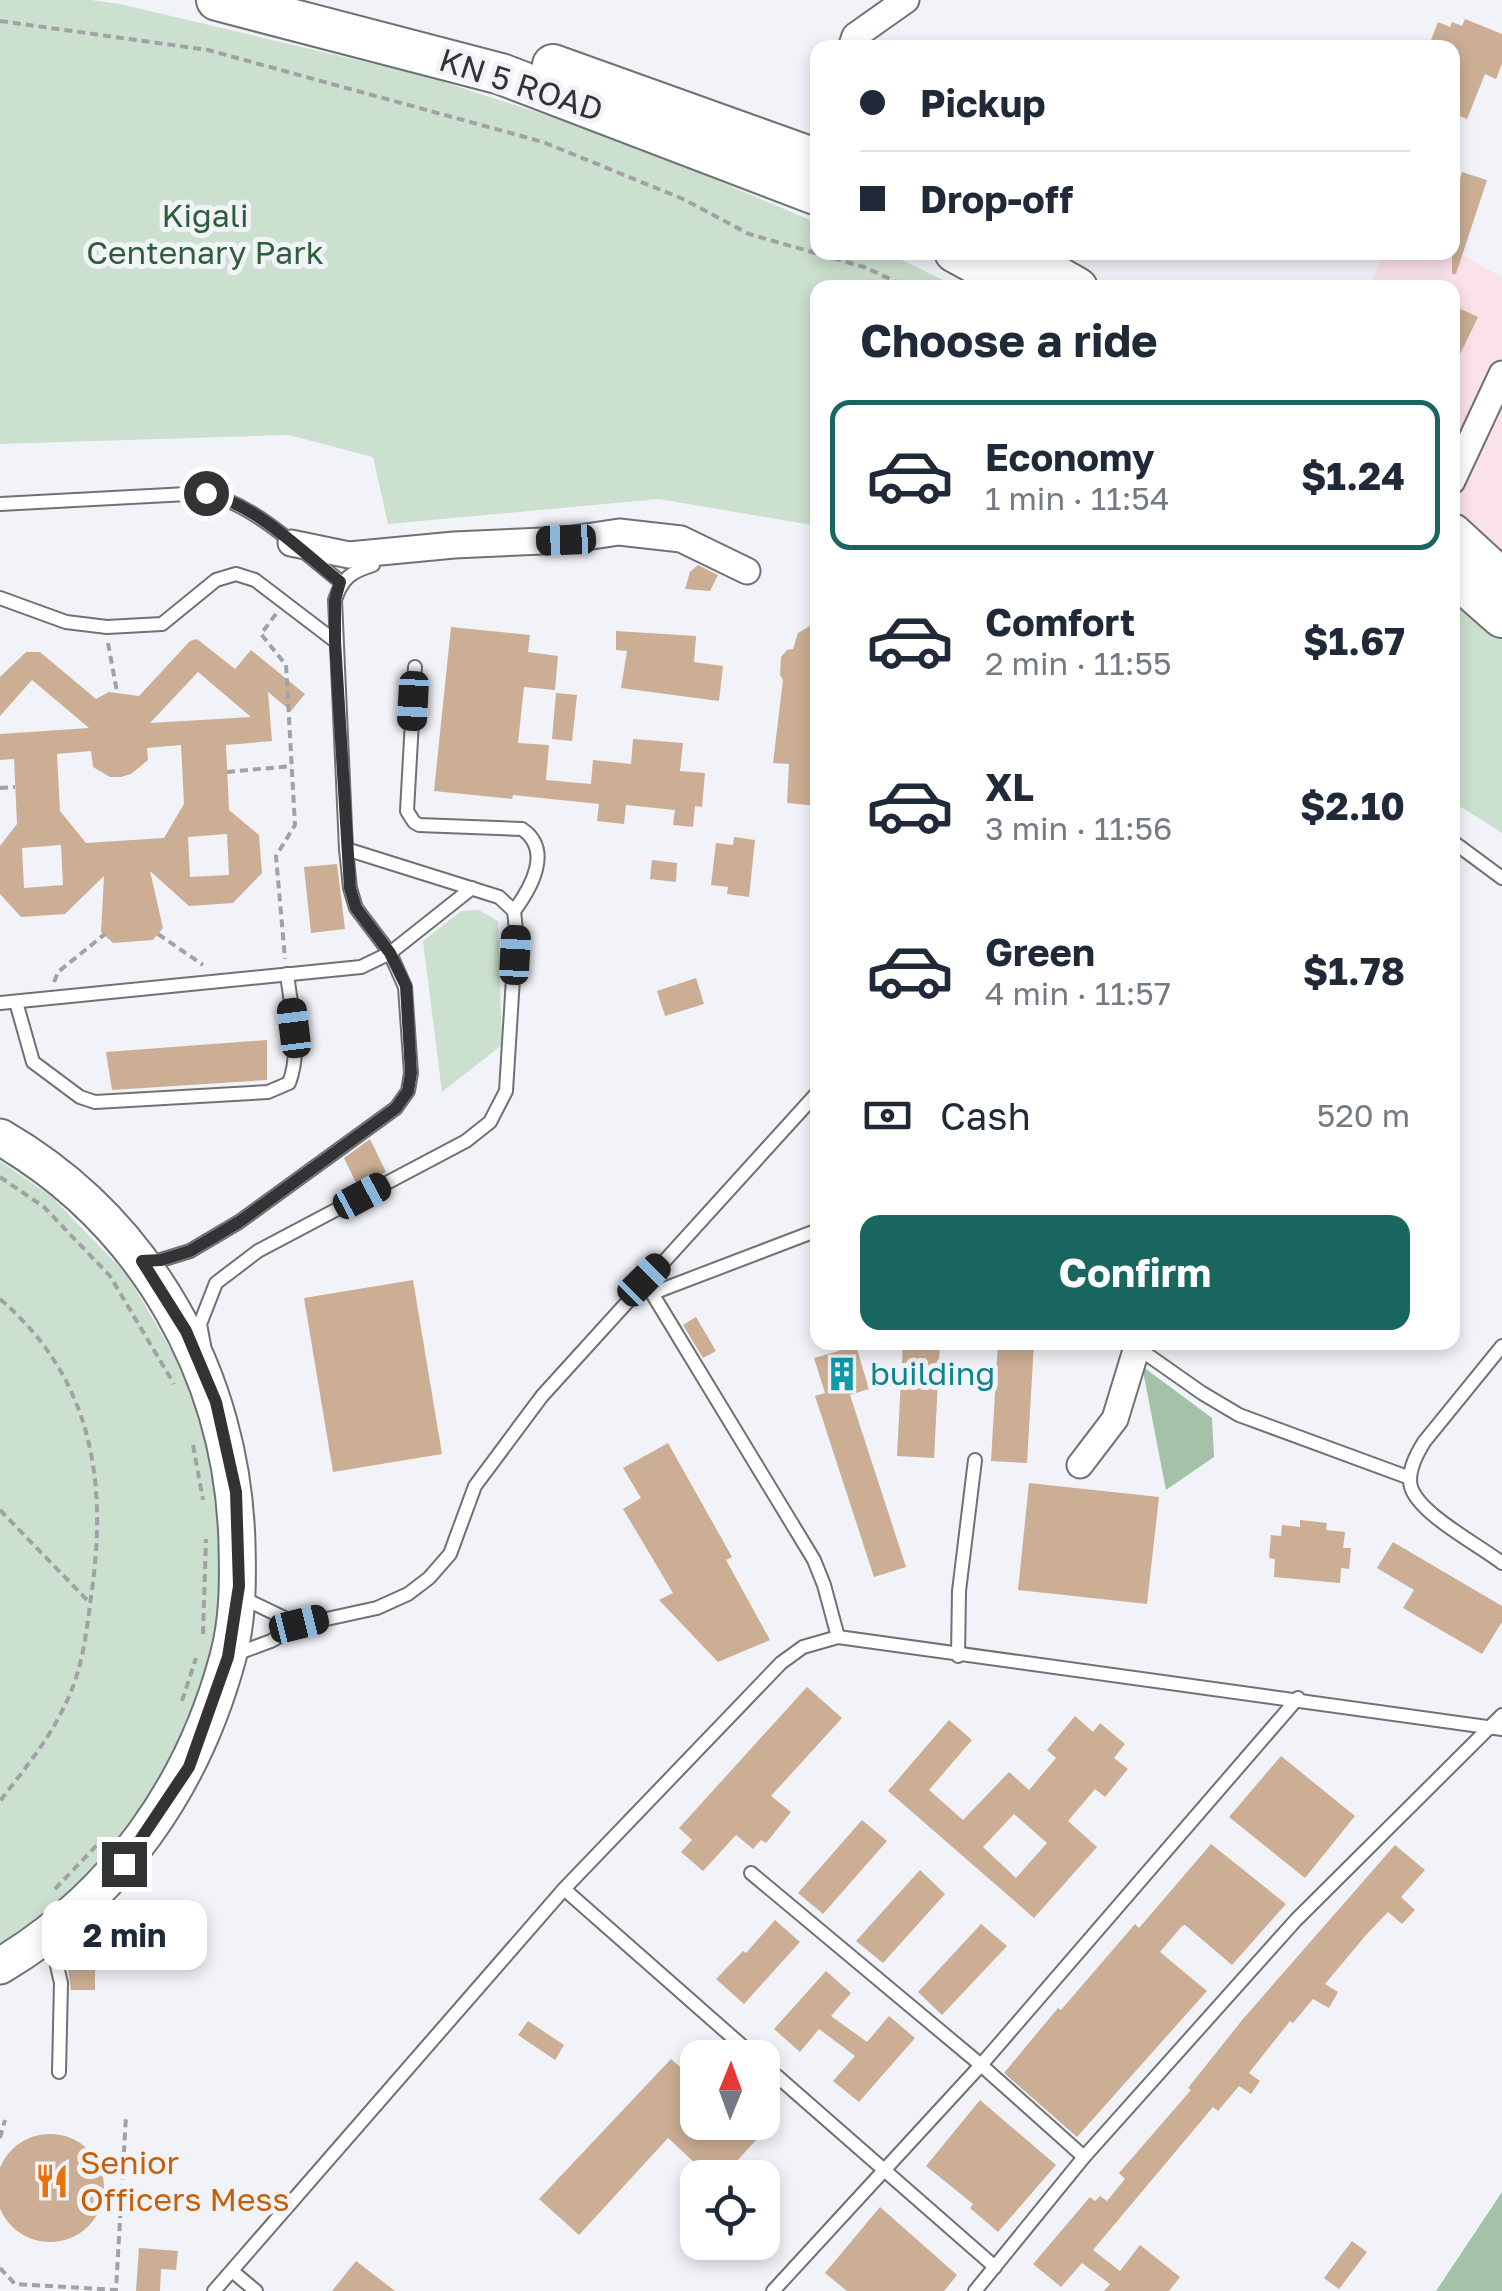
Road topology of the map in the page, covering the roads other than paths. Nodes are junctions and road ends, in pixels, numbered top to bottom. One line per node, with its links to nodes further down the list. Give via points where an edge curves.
1 (217, 0): 6 (main road, KN 5 ROAD, via 501,74)
2 (326, 0): 5 (main road, KN 5 ROAD, via 532,57)
3 (906, 0): 4 (street)
4 (854, 40)
5 (810, 157)
6 (810, 192)
7 (970, 260): 9 (main road)
8 (1028, 260): 10 (main road)
9 (1007, 280)
10 (1063, 280)
11 (1502, 374): 12 (street)
12 (1460, 458)
13 (0, 504): 15 (lane, via 206,493 246,508)
14 (1460, 541): 19 (main road)
15 (290, 543): 17 (street, via 349,556 619,532 682,539); 20 (lane)
16 (373, 566): 20 (lane)
17 (748, 571)
18 (1460, 580): 22 (main road)
19 (1502, 580)
20 (340, 582): 23 (lane)
21 (0, 598): 23 (lane, via 66,622 162,624 216,580 236,574 255,580)
22 (1502, 617)
23 (335, 641): 26 (lane)
24 (415, 667): 29 (lane, via 408,811 419,825 522,829 531,835 536,876)
25 (1460, 847): 27 (lane)
26 (346, 849): 28 (lane); 30 (lane, via 356,908)
27 (1502, 878)
28 (472, 888): 29 (lane, via 499,897); 30 (lane)
29 (514, 911): 43 (lane, via 510,1064 506,1091 490,1122 466,1141 258,1250 216,1282 200,1324)
30 (390, 953): 31 (lane, via 361,967); 37 (lane, via 406,986 411,1073 396,1108 206,1242)
31 (286, 974): 32 (lane); 32 (lane, via 294,1070 289,1083 268,1092 95,1102 80,1097 33,1062)
32 (16, 1002): 33 (lane)
33 (0, 1003)
34 (810, 1101): 38 (lane)
35 (0, 1137): 37 (main road, via 82,1198)
36 (810, 1233): 39 (lane)
37 (142, 1261): 43 (main road, via 186,1331)
38 (644, 1280): 39 (lane); 49 (lane, via 542,1396 475,1486 450,1554 429,1578 377,1608)
39 (653, 1293): 50 (lane, via 814,1560)
40 (1502, 1346): 46 (lane, via 1424,1442)
41 (1133, 1350): 45 (street, via 1115,1419)
42 (1141, 1350): 46 (lane, via 1239,1415)
43 (216, 1402): 48 (main road, via 236,1492)
44 (975, 1460): 52 (lane, via 958,1590)
45 (1080, 1465)
46 (1410, 1478): 47 (lane, via 1424,1508)
47 (1502, 1563)
48 (239, 1586): 49 (lane, via 238,1596); 51 (main road)
49 (299, 1624): 51 (lane, via 271,1641)
50 (838, 1638): 52 (lane); 57 (lane, via 803,1647 781,1663)
51 (209, 1650): 58 (main road, via 189,1767 124,1864)
52 (958, 1656): 53 (lane)
53 (1298, 1698): 55 (lane); 61 (lane)
54 (1502, 1715): 55 (lane)
55 (1497, 1728): 64 (lane, via 1296,1920)
56 (751, 1873): 61 (lane)
57 (564, 1889): 60 (lane); 67 (lane)
58 (50, 1932): 59 (main road); 62 (lane, via 61,1982)
59 (0, 1966)
60 (736, 2040)
61 (981, 2065): 64 (lane); 65 (lane)
62 (59, 2072)
63 (780, 2079): 65 (lane)
64 (1084, 2157): 66 (lane)
65 (885, 2171): 66 (lane); 70 (lane)
66 (995, 2267): 71 (lane)
67 (232, 2271): 68 (lane); 69 (lane)
68 (214, 2291)
69 (256, 2291)
70 (773, 2291)
71 (974, 2291)

